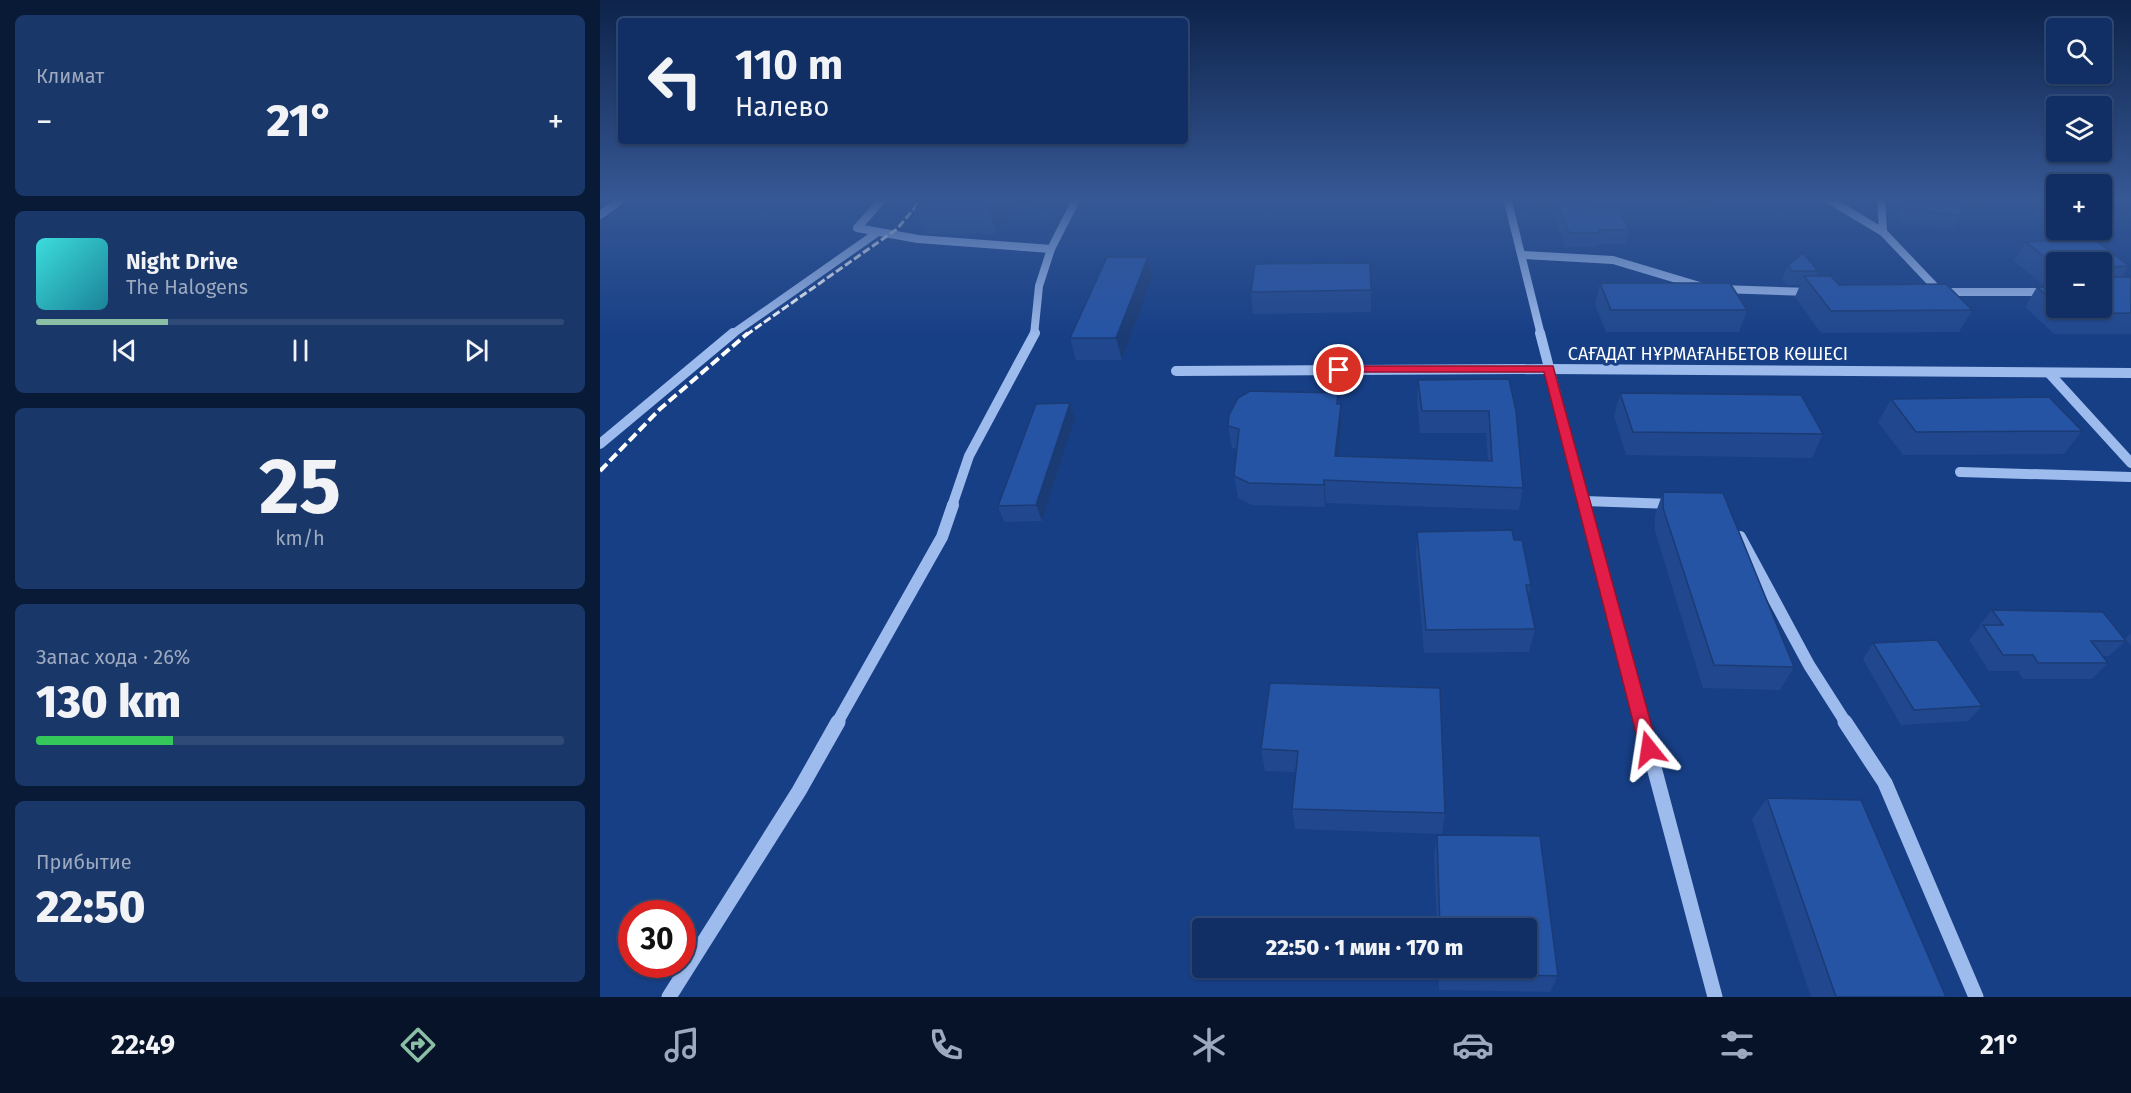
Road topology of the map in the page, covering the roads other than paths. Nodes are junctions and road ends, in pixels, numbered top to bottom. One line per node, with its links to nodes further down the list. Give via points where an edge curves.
1 (859, 245): 16 (street, via 738,329)
2 (974, 245): 6 (street)
3 (1053, 245): 6 (street)
4 (1519, 245): 7 (street)
5 (1895, 245): 10 (street)
6 (1051, 249): 23 (street, via 1039,286 1035,333 969,456 942,537 799,791)
7 (1522, 255): 8 (street, via 1613,260 1702,287); 12 (street)
8 (1818, 292)
9 (1931, 292): 10 (street)
10 (1942, 292): 11 (street)
11 (2046, 292)
12 (1549, 369): 13 (street, САҒАДАТ НҰРМАҒАНБЕТОВ КӨШЕСІ); 14 (street, САҒАДАТ НҰРМАҒАНБЕТОВ КӨШЕСІ); 20 (street)
13 (1176, 371)
14 (2049, 373): 15 (street, САҒАДАТ НҰРМАҒАНБЕТОВ КӨШЕСІ); 17 (street)
15 (2131, 373)
16 (600, 444)
17 (2131, 463)
18 (1960, 472): 19 (street)
19 (2131, 477)
20 (1584, 501): 21 (street); 24 (street)
21 (1684, 505)
22 (1736, 527): 25 (street, via 1809,665 1885,783)
23 (669, 997)
24 (1715, 997)
25 (1976, 997)

